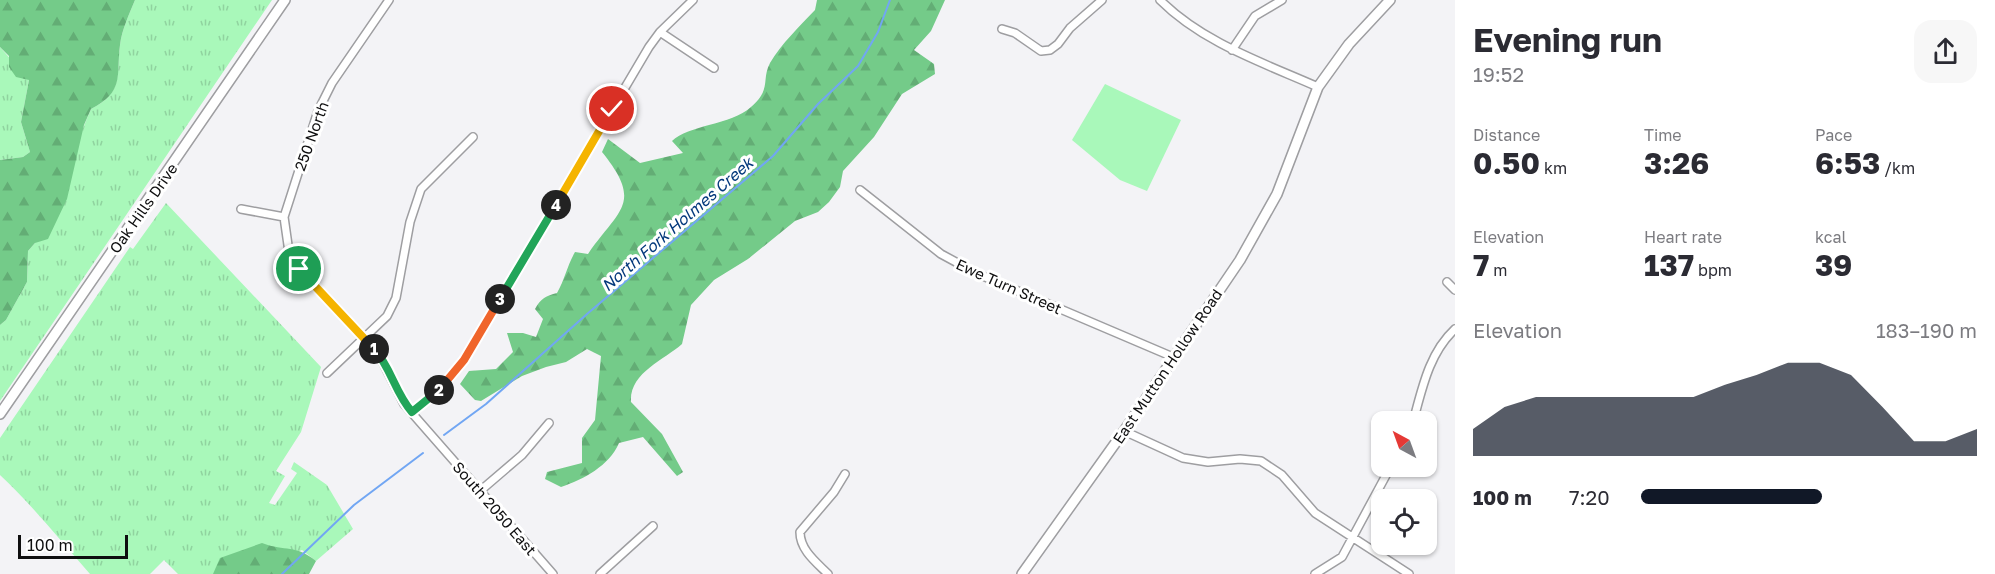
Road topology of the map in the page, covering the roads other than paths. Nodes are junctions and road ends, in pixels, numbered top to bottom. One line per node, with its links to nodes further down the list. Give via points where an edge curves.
1 (285, 0): 25 (street, Oak Hills Drive)
2 (389, 0): 16 (street, 250 North, via 332,83 318,111)
3 (693, 0): 9 (street)
4 (1102, 0): 8 (street, via 1050,50 1041,51)
5 (1160, 0): 10 (street, via 1189,24)
6 (1282, 0): 10 (street, via 1255,16)
7 (1390, 0): 12 (street, East Mutton Hollow Road, via 1349,44)
8 (1002, 29)
9 (660, 32): 11 (street); 24 (street, via 464,360 445,384)
10 (1232, 50): 12 (street)
11 (714, 68)
12 (1318, 87): 21 (street, East Mutton Hollow Road, via 1277,194 1254,238)
13 (473, 136): 20 (street, via 422,189 410,222 396,298 387,316)
14 (860, 190): 21 (street, Ewe Turn Street, via 941,254 978,274)
15 (241, 209): 16 (street)
16 (284, 217): 20 (street, South 2050 East, via 289,252 299,269)
17 (1447, 282): 18 (street)
18 (1455, 290)
19 (1455, 330): 23 (street, via 1437,350)
20 (364, 338): 22 (street); 24 (street, South 2050 East, via 378,353 397,392)
21 (1173, 357): 27 (street, East Mutton Hollow Road)
22 (327, 373)
23 (1416, 411)
24 (412, 412): 30 (street, South 2050 East)
25 (0, 414)
26 (549, 423): 30 (street, via 522,455)
27 (1124, 431): 32 (street, via 1183,458 1208,462 1261,461 1282,476 1315,513); 36 (street, East Mutton Hollow Road)
28 (845, 474): 35 (street, via 800,532 800,541)
29 (1385, 477): 32 (street)
30 (480, 491): 33 (street, South 2050 East)
31 (653, 526): 34 (street)
32 (1354, 538): 37 (street, via 1342,557); 38 (street)
33 (553, 574)
34 (600, 574)
35 (828, 574)
36 (1022, 574)
37 (1315, 574)
38 (1409, 574)

